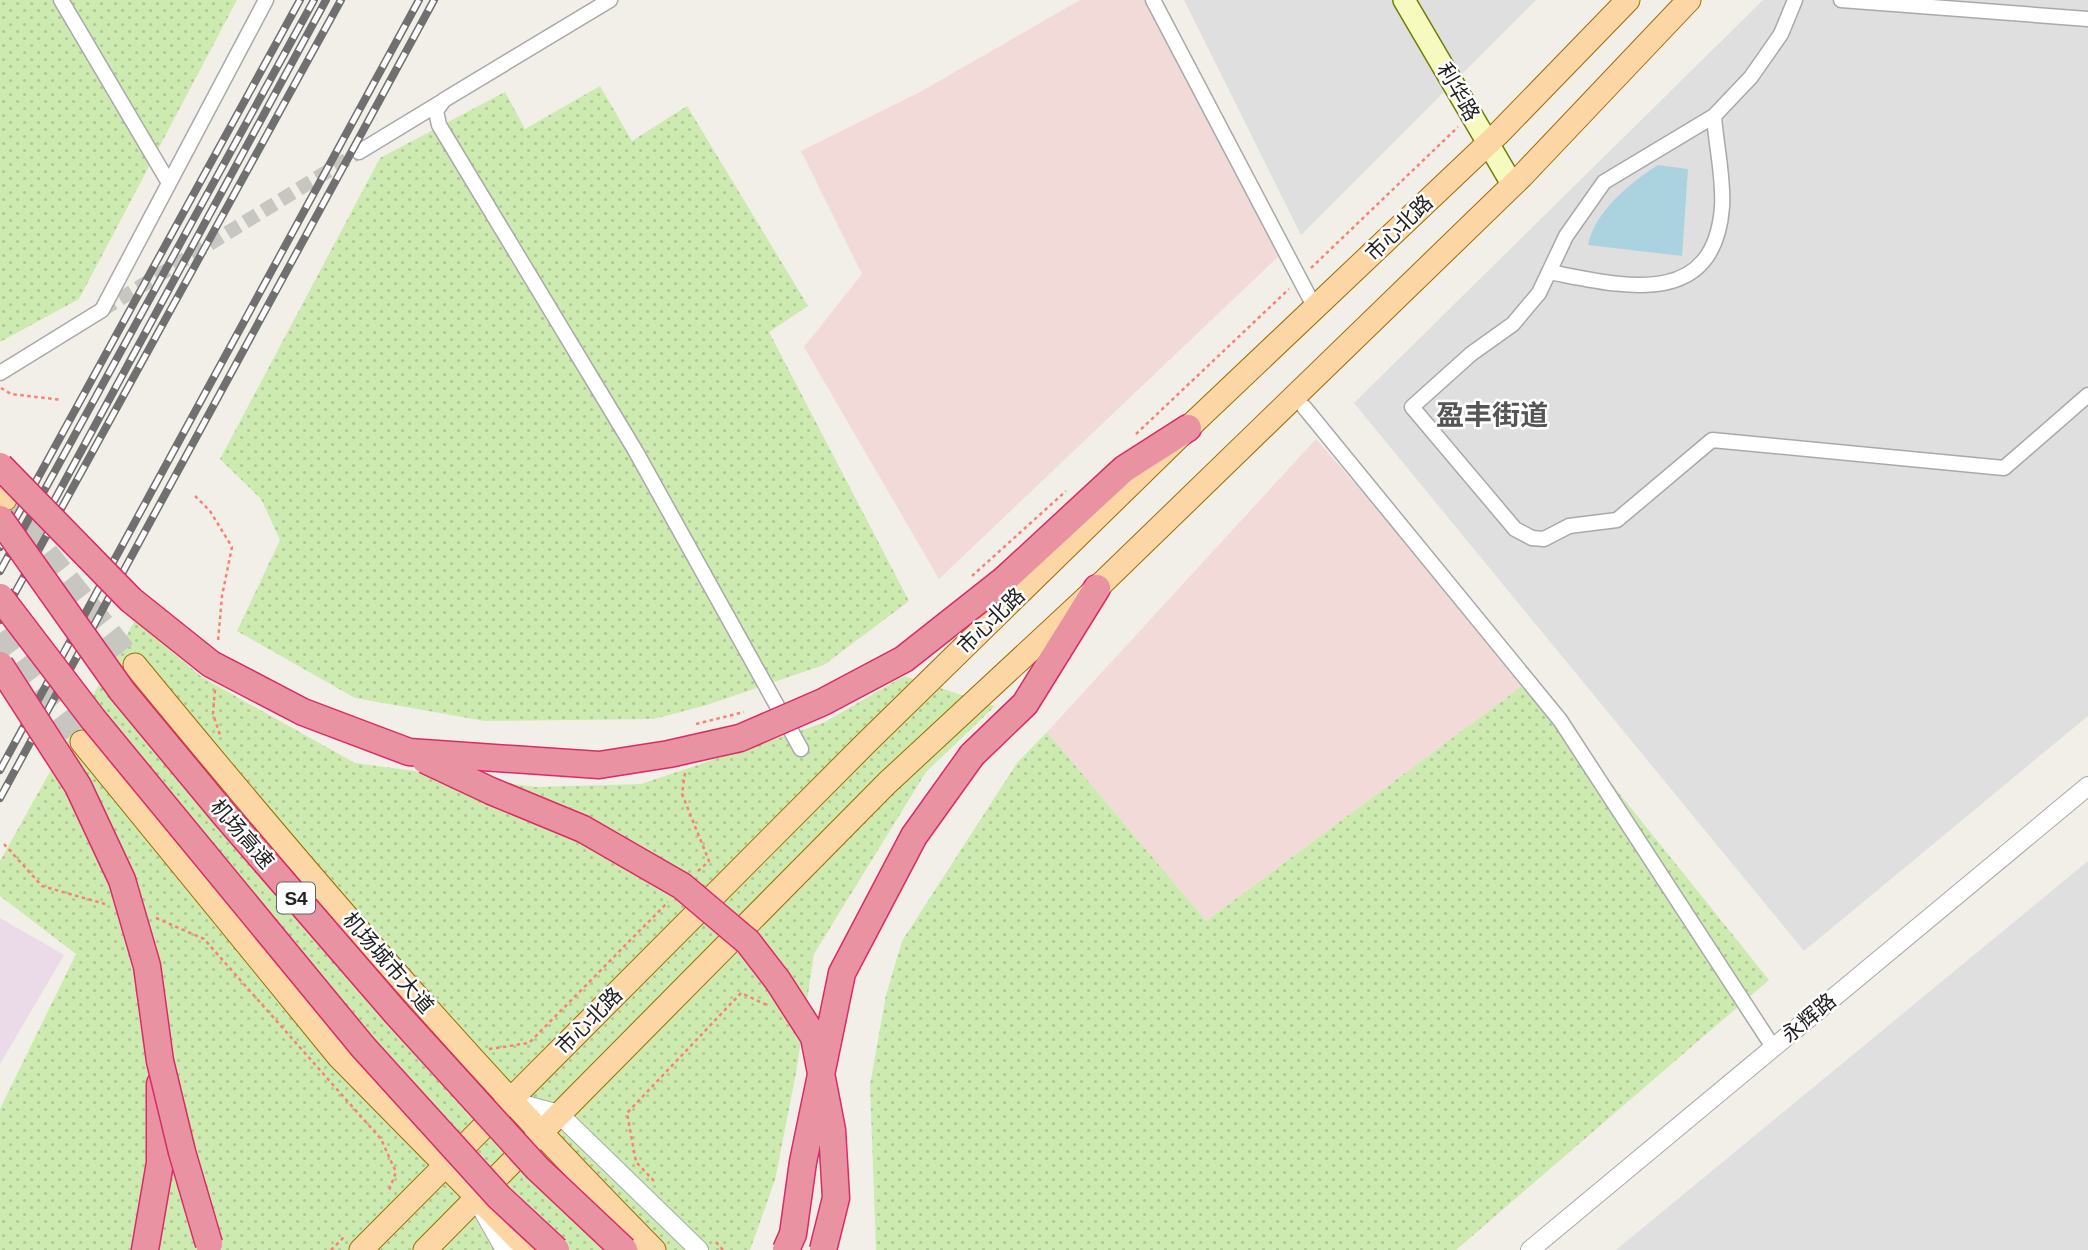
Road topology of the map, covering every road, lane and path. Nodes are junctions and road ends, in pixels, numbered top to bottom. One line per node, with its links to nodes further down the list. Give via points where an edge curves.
1 (61, 0): 19 (street)
2 (266, 0): 19 (street)
3 (610, 0): 14 (street)
4 (1153, 0): 21 (street)
5 (1404, 0): 16 (main road, 利华路)
6 (1420, 0): 16 (main road, 利华路)
7 (1628, 0): 16 (main road, 市心北路)
8 (1689, 0): 18 (main road, 市心北路)
9 (1795, 0): 15 (street, via 1781,34 1759,66)
10 (1841, 0): 11 (street)
11 (1875, 1): 12 (street)
12 (2017, 6): 13 (street)
13 (2088, 19)
14 (444, 100): 17 (street); 35 (street, via 436,111 439,125 635,450)
15 (1714, 116): 20 (street, via 1605,182 1566,236); 20 (street, via 1722,207 1716,244 1697,267 1671,284 1632,286)
16 (1493, 139): 18 (main road, 利华路); 21 (main road, 市心北路)
17 (359, 152)
18 (1517, 180): 30 (main road, 市心北路)
19 (169, 183): 22 (street, via 102,310)
20 (1549, 272): 24 (street, via 1539,293 1513,324 1412,407 1515,529 1532,538 1544,539 1569,526 1617,520 1712,440 2004,468)
21 (1315, 308): 27 (main road, 市心北路)
22 (0, 373)
23 (0, 388): 25 (path, via 11,394)
24 (2088, 395)
25 (62, 400)
26 (1304, 407): 42 (street, via 1560,720)
27 (1188, 428): 36 (highway, bridge, via 1124,469 1004,580 904,659 823,702 740,738 599,765); 44 (main road, 市心北路)
28 (0, 466): 36 (highway, bridge, via 131,600 211,664 303,712)
29 (2, 501): 60 (highway, 机场高速 / S4, bridge, via 122,691 224,814 528,1159)
30 (1097, 588): 45 (main road, 市心北路, via 887,783); 63 (highway, bridge, via 1025,704 972,755 914,835 842,973 793,1234)
31 (0, 597): 59 (highway, 机场高速 / S4, bridge, via 93,719 363,1047 499,1197)
32 (0, 665): 43 (highway, bridge, via 78,786 122,880 147,966)
33 (135, 665): 44 (main road, 机场城市大道)
34 (82, 742): 47 (main road, via 339,1057)
35 (801, 749)
36 (409, 752): 64 (highway, bridge, via 583,829 682,886 748,942 814,1037 832,1130 836,1198)
37 (2088, 786): 42 (street, 永辉路)
38 (4, 844): 39 (path, via 42,886)
39 (105, 904)
40 (156, 918): 49 (path, via 204,939 382,1139 396,1172)
41 (770, 1007): 48 (path, via 741,993 627,1113 636,1162)
42 (1773, 1047): 65 (street, 永辉路)
43 (160, 1061): 53 (highway, bridge, via 160,1163); 54 (highway, bridge)
44 (509, 1101): 45 (street); 46 (main road, 机场城市大道); 47 (main road, 市心北路)
45 (559, 1114): 46 (main road, 市心北路); 52 (street)
46 (539, 1134): 50 (main road, 市心北路); 61 (main road, 机场城市大道)
47 (444, 1166): 50 (main road); 51 (main road, 市心北路)
48 (656, 1182)
49 (386, 1198)
50 (476, 1198): 56 (main road, 市心北路); 57 (street); 58 (main road)
51 (355, 1241): 55 (path)
52 (707, 1245): 62 (path)
53 (145, 1250)
54 (212, 1250)
55 (331, 1250)
56 (425, 1250)
57 (505, 1250)
58 (529, 1250)
59 (556, 1250)
60 (624, 1250)
61 (654, 1250)
62 (723, 1250)
63 (786, 1250)
64 (823, 1250)
65 (1530, 1250)

